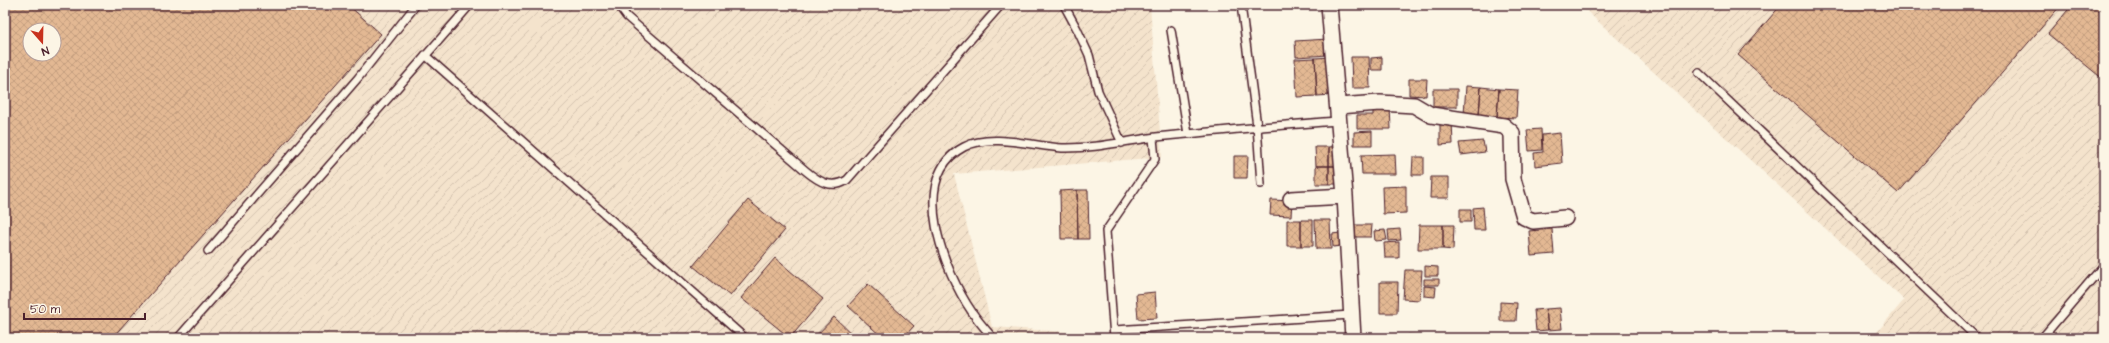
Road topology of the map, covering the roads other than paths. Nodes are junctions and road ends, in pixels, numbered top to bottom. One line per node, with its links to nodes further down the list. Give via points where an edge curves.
1 (416, 5): 21 (lane, via 358,78)
2 (470, 5): 9 (lane)
3 (618, 5): 4 (lane, via 627,17 806,171 828,185 846,180)
4 (1001, 5)
5 (1064, 5): 16 (lane, via 1089,55 1098,91)
6 (1241, 5): 13 (lane)
7 (1329, 5): 11 (street)
8 (1171, 30): 14 (lane)
9 (425, 55): 25 (lane); 26 (lane)
10 (1699, 73): 30 (lane)
11 (1338, 106): 12 (street); 20 (street, via 1380,103 1414,105 1431,115 1504,126 1512,133 1513,179 1521,213 1533,221)
12 (1339, 121): 13 (lane); 18 (street)
13 (1257, 126): 14 (lane); 17 (lane)
14 (1188, 134): 15 (lane)
15 (1153, 138): 16 (lane); 24 (lane, via 1155,159 1106,231)
16 (1122, 143): 27 (lane, via 1064,148 989,141 964,146 948,158 933,196 935,223 941,248 954,280 972,312)
17 (1261, 184)
18 (1345, 196): 19 (street); 23 (street)
19 (1291, 200)
20 (1565, 218)
21 (208, 251)
22 (2104, 265): 31 (lane)
23 (1351, 315): 24 (lane); 29 (street)
24 (1114, 330): 28 (lane)
25 (178, 338)
26 (745, 338)
27 (993, 338)
28 (1114, 338)
29 (1353, 338)
30 (1977, 338)
31 (2042, 338)

